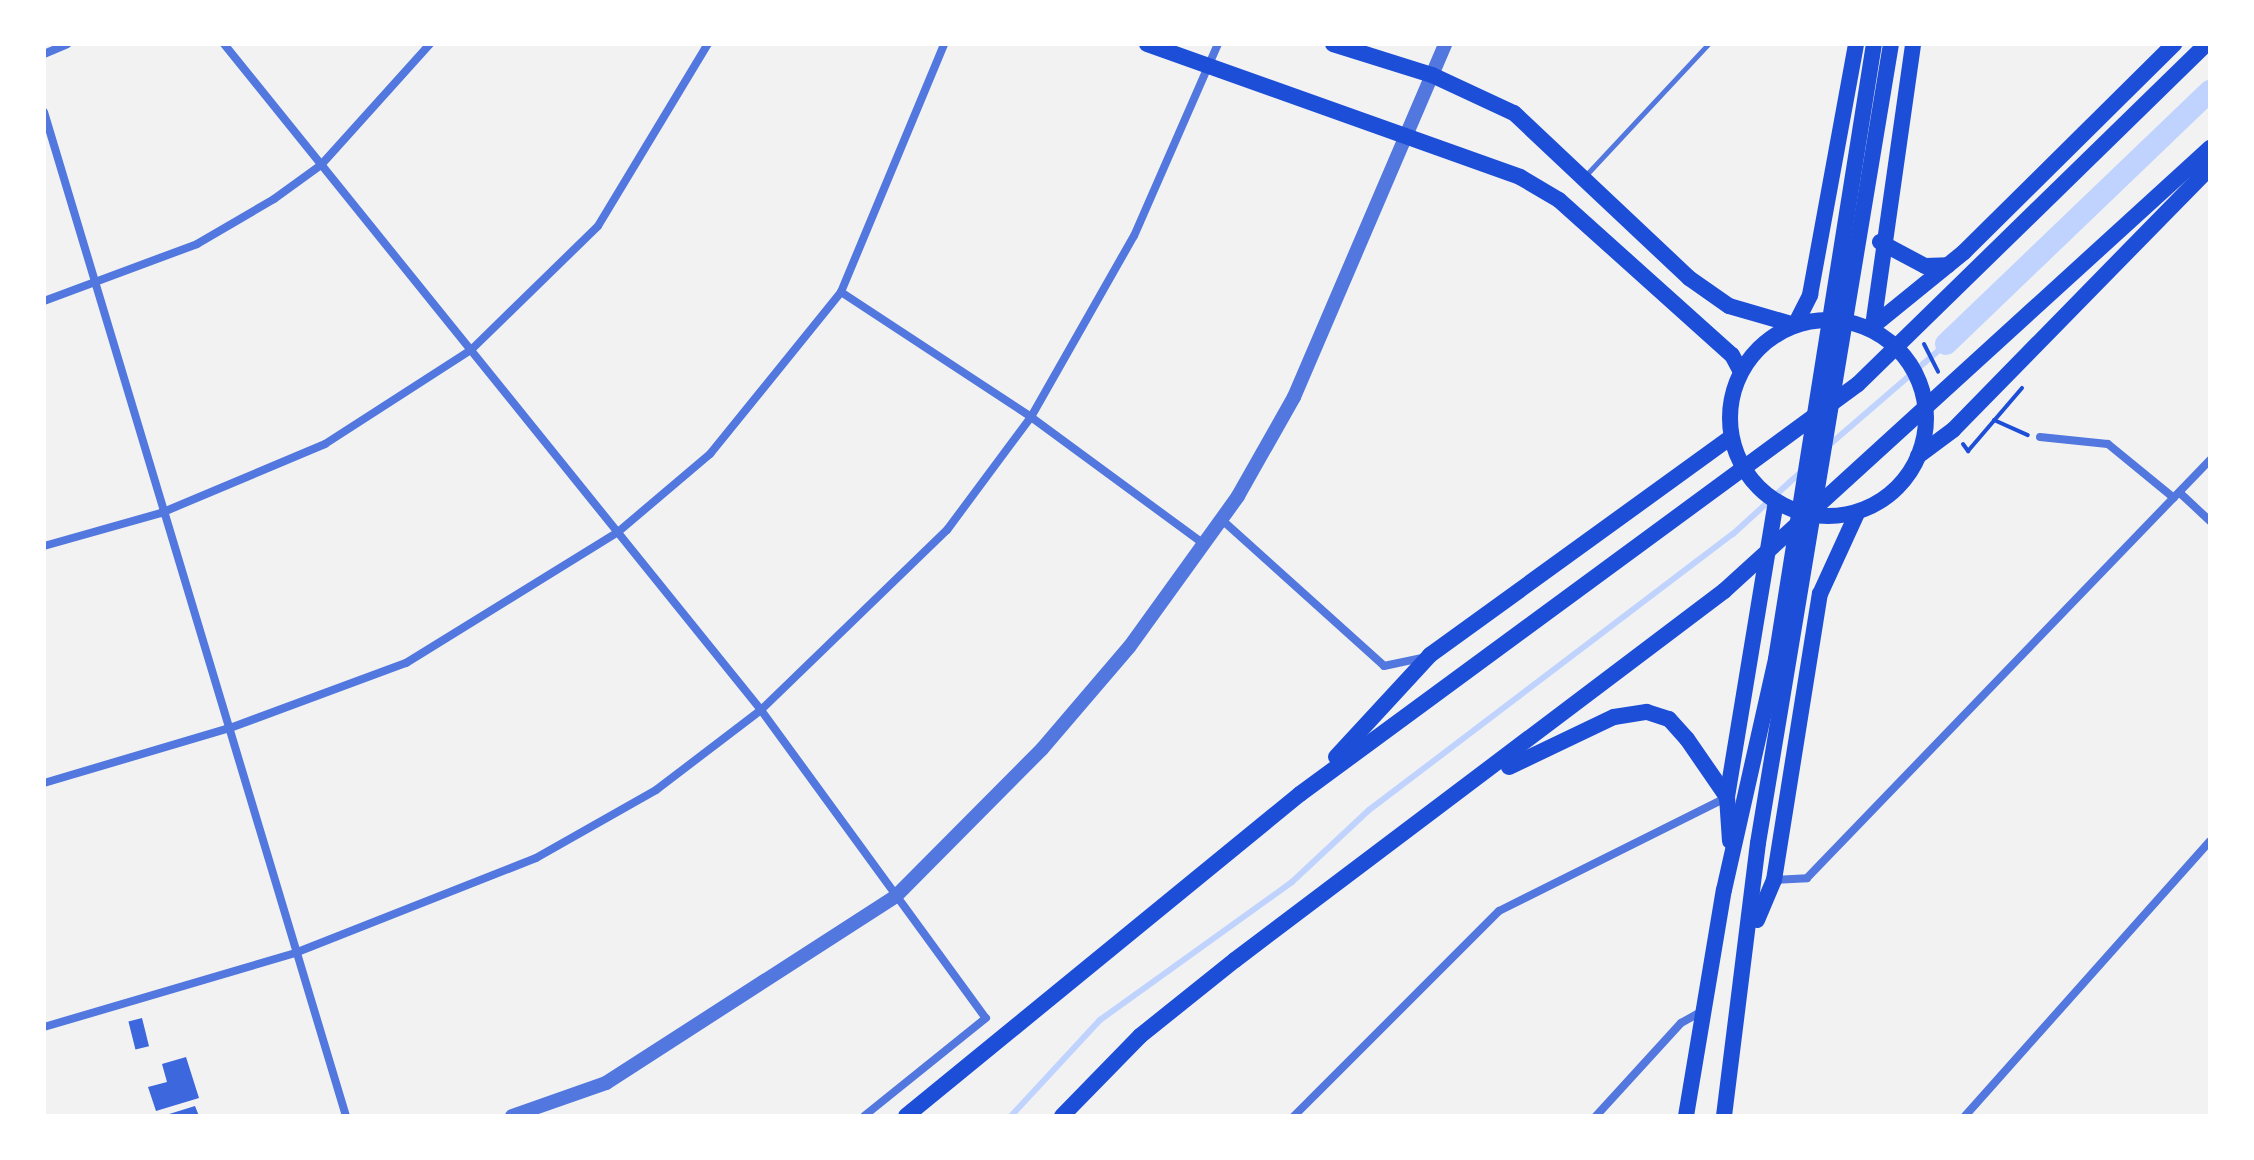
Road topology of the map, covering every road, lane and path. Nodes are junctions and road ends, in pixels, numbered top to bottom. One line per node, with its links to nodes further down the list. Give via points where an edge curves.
1 (67, 44): 17 (street)
2 (224, 44): 23 (street)
3 (430, 44): 23 (street)
4 (708, 44): 34 (street, via 598,226)
5 (944, 44): 29 (street)
6 (1147, 44): 18 (main road)
7 (1218, 44): 18 (street)
8 (1333, 44): 19 (main road)
9 (1445, 44): 19 (street)
10 (1708, 44): 25 (lane)
11 (1856, 44): 31 (main road, via 1810,295)
12 (1874, 44): 60 (main road, via 1776,659)
13 (1891, 44): 63 (main road)
14 (1913, 44): 26 (main road)
15 (2174, 44): 27 (main road)
16 (2206, 44): 57 (main road, via 1858,384)
17 (44, 54)
18 (1209, 66): 21 (main road); 37 (street, via 1134,236)
19 (1432, 75): 21 (street); 25 (main road, via 1514,113)
20 (44, 112): 28 (street)
21 (1408, 133): 35 (main road, via 1520,177 1559,200 1732,355); 47 (street, via 1294,397)
22 (2210, 148): 55 (main road, via 1724,591)
23 (321, 165): 28 (street, via 197,244); 34 (street)
24 (2210, 168): 41 (main road, via 1953,430)
25 (1583, 178): 31 (main road, via 1729,306)
26 (1880, 242): 27 (main road, via 1925,266); 32 (main road)
27 (1948, 265): 32 (main road)
28 (98, 285): 30 (street); 45 (street)
29 (841, 292): 37 (street); 49 (street, via 710,454)
30 (44, 301)
31 (1795, 325): 32 (main road, via 1840,315); 35 (main road)
32 (1873, 326): 41 (main road, via 1921,388 1926,427)
33 (1918, 337): 36 (path)
34 (471, 350): 45 (street, via 325,444); 49 (street)
35 (1741, 372): 39 (main road)
36 (1944, 384)
37 (1031, 417): 50 (street); 53 (street, via 947,530)
38 (1994, 420): 40 (path)
39 (1731, 437): 44 (main road, via 1743,467); 52 (main road)
40 (2040, 437): 43 (street, via 2108,444)
41 (1918, 456): 46 (main road, via 1894,490)
42 (2210, 460): 43 (street)
43 (2177, 496): 48 (street); 61 (street, via 1807,878)
44 (1775, 506): 46 (main road, via 1793,515); 58 (main road)
45 (161, 513): 51 (street); 54 (street)
46 (1857, 513): 61 (main road, via 1820,594)
47 (1221, 518): 50 (street); 52 (street, via 1384,666)
48 (2210, 521)
49 (618, 532): 53 (street); 54 (street, via 406,663)
50 (1204, 544): 62 (street, via 1042,749)
51 (44, 546)
52 (1430, 655): 57 (main road)
53 (761, 710): 62 (street); 64 (street, via 656,790 536,858)
54 (230, 728): 56 (street); 64 (street)
55 (1479, 782): 58 (main road, via 1614,717 1647,712 1669,719); 71 (main road, via 1223,969 1140,1036)
56 (44, 783)
57 (1300, 794): 70 (main road)
58 (1727, 797): 60 (main road); 72 (street, via 1499,911)
59 (2210, 841): 76 (street)
60 (1731, 854): 65 (main road)
61 (1774, 880): 63 (main road)
62 (896, 896): 68 (street, via 606,1083); 69 (street, via 986,1018)
63 (1751, 933): 75 (main road)
64 (295, 953): 66 (street); 67 (street)
65 (1701, 1012): 73 (street, via 1681,1023); 74 (main road)
66 (44, 1027)
67 (346, 1116)
68 (512, 1116)
69 (864, 1116)
70 (906, 1116)
71 (1062, 1116)
72 (1294, 1116)
73 (1596, 1116)
74 (1686, 1116)
75 (1724, 1116)
76 (1965, 1116)

